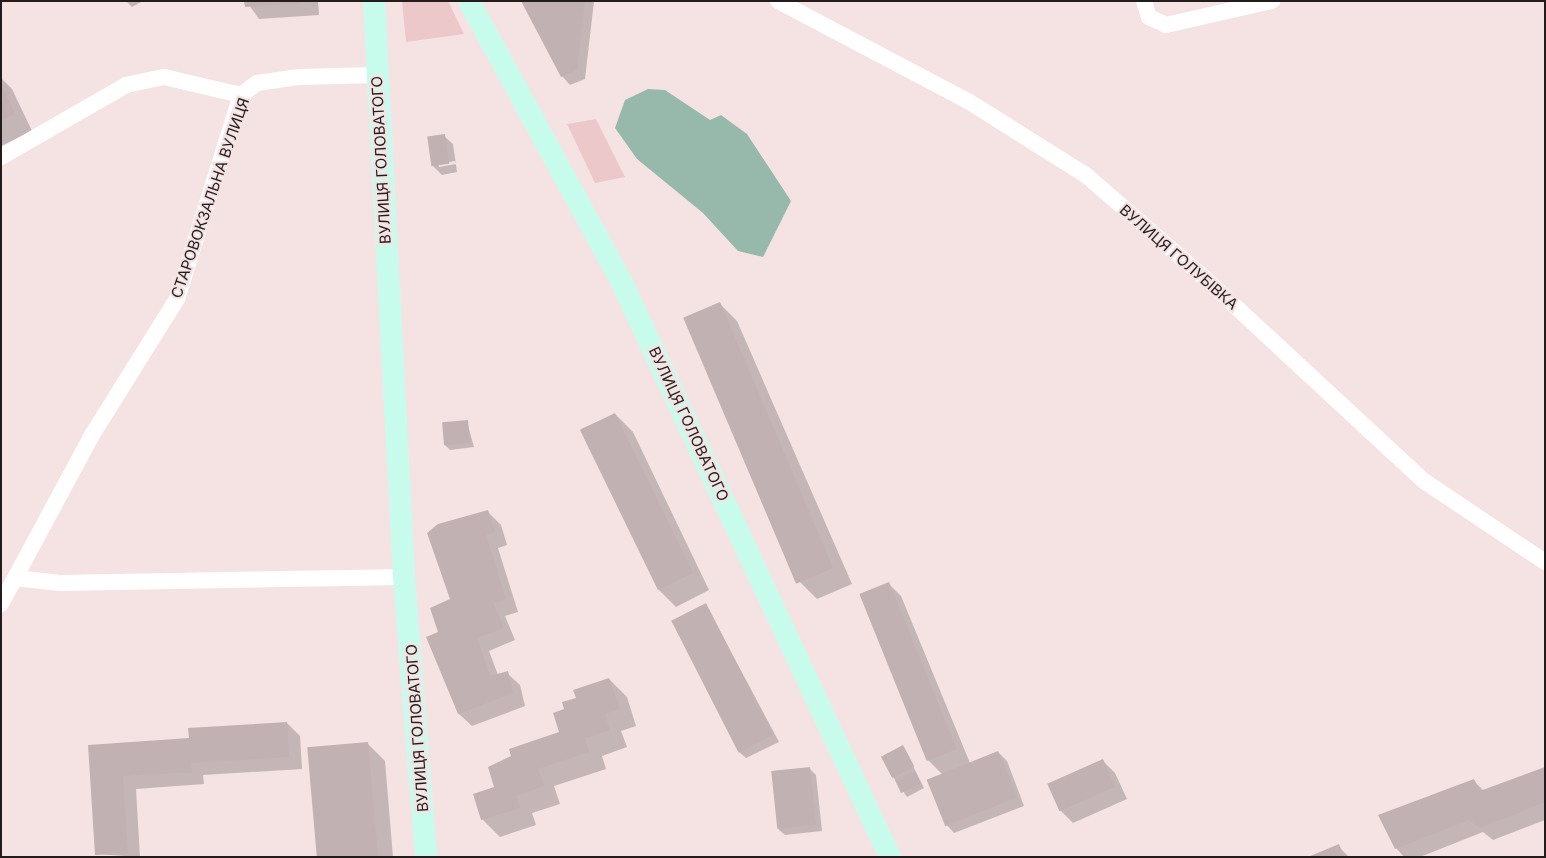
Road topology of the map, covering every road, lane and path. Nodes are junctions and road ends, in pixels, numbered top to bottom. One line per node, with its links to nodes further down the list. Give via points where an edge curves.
1 (374, 1): 6 (street, ВУЛИЦЯ ГОЛОВАТОГО)
2 (469, 1): 14 (street, ВУЛИЦЯ ГОЛОВАТОГО, via 623,285)
3 (778, 1): 9 (street, ВУЛИЦЯ ГОЛУБІВКА, via 968,100 1087,176 1209,282 1424,481)
4 (1144, 1): 5 (street, via 1149,17 1166,25)
5 (1272, 1)
6 (378, 75): 7 (street, СТАРОВОКЗАЛЬНА ВУЛИЦЯ, via 298,77 256,83); 10 (street, ВУЛИЦЯ ГОЛОВАТОГО)
7 (241, 95): 8 (street, via 164,77 126,85); 11 (street, СТАРОВОКЗАЛЬНА ВУЛИЦЯ, via 177,299 92,435)
8 (1, 157)
9 (1545, 562)
10 (404, 577): 11 (street, via 60,583); 13 (street, ВУЛИЦЯ ГОЛОВАТОГО)
11 (15, 578): 12 (street, СТАРОВОКЗАЛЬНА ВУЛИЦЯ)
12 (1, 604)
13 (426, 857)
14 (890, 857)

